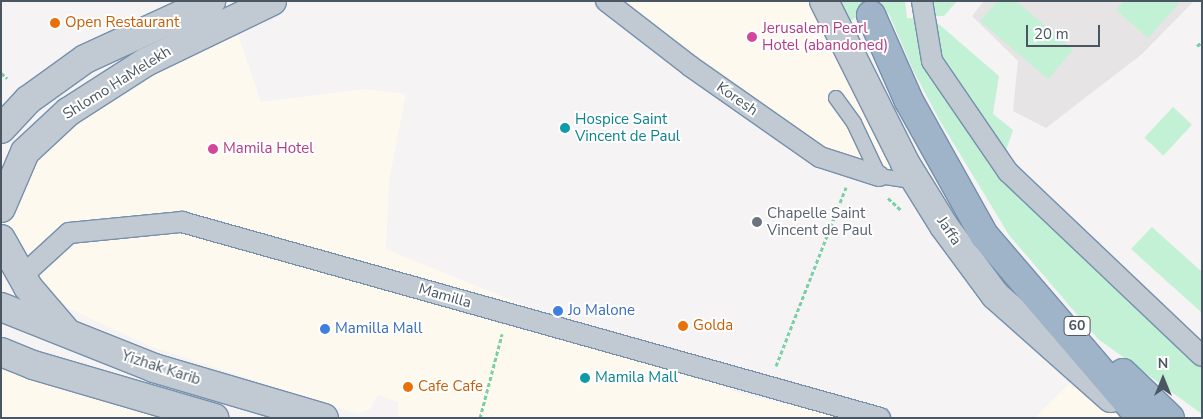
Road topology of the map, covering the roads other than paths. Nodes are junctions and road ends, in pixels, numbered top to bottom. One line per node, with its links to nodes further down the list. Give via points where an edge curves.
1 (211, 1): 8 (street, Shlomo HaMelekh, via 86,59 28,100)
2 (272, 1): 11 (street, Shlomo HaMelekh, via 146,62 68,112 25,152)
3 (606, 1): 9 (street, Koresh, via 690,66 820,157)
4 (824, 1): 10 (street, Jaffa)
5 (922, 1): 18 (street, via 932,61 1008,172)
6 (871, 15): 12 (highway, Jaffa / 60, via 909,101)
7 (836, 98): 9 (lane, via 854,123)
8 (1, 129)
9 (878, 176): 10 (lane)
10 (917, 182): 24 (street, Jaffa, via 944,226 995,295)
11 (1, 208)
12 (984, 235): 25 (highway, Jaffa / 60); 26 (highway, Jaffa / 60)
13 (1, 239): 14 (street)
14 (21, 277): 16 (street); 23 (street, Mamilla, via 69,233 182,222)
15 (1, 307): 16 (street, Yizhak Karib)
16 (68, 334): 22 (street, Yizhak Karib, via 154,368)
17 (1, 352): 19 (street)
18 (1202, 356)
19 (33, 365): 20 (street); 21 (street)
20 (1, 373)
21 (214, 418)
22 (324, 418)
23 (880, 418)
24 (1131, 418)
25 (1141, 418)
26 (1170, 418)

